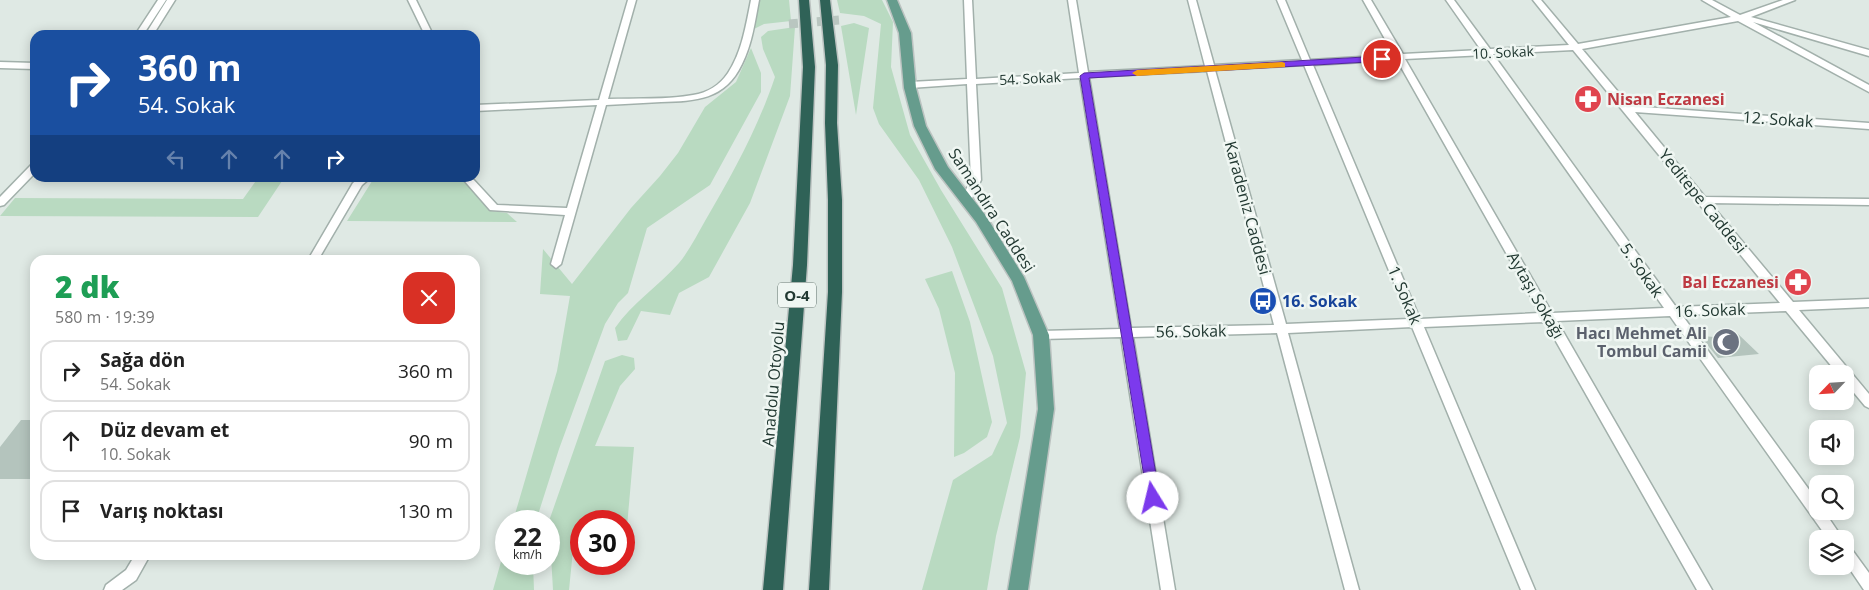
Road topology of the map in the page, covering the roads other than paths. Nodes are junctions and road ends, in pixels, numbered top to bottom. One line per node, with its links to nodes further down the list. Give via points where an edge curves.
1 (162, 0): 19 (street)
2 (171, 0): 20 (street)
3 (412, 0): 21 (street)
4 (632, 0): 37 (street)
5 (755, 0): 37 (street, via 746,47 729,79 713,91 694,98)
6 (804, 0): 68 (highway, Anadolu Otoyolu / O-4, via 808,67 800,265)
7 (825, 0): 69 (highway, O-4, via 832,65 836,292)
8 (892, 0): 35 (main road, Samandıra Caddesi, via 905,33)
9 (968, 0): 34 (street)
10 (1072, 0): 33 (street)
11 (1192, 0): 32 (street, Karadeniz Caddesi)
12 (1281, 0): 29 (street, 1. Sokak)
13 (1367, 0): 25 (street, Aytaşı Sokağı)
14 (1450, 0): 23 (street, 5. Sokak)
15 (1538, 0): 22 (street, Yeditepe Caddesi)
16 (1706, 0): 18 (street)
17 (1791, 0): 18 (street, 10. Sokak)
18 (1740, 17): 22 (street, 10. Sokak); 24 (street); 36 (street)
19 (142, 30)
20 (152, 30)
21 (427, 30)
22 (1577, 47): 23 (street, 10. Sokak); 39 (street, Yeditepe Caddesi)
23 (1487, 53): 25 (street, 10. Sokak); 56 (street, 5. Sokak)
24 (1869, 53)
25 (1400, 58): 29 (street, 10. Sokak); 57 (street, Aytaşı Sokağı)
26 (0, 60): 28 (street)
27 (30, 61): 28 (street)
28 (15, 63): 30 (street); 31 (street)
29 (1308, 63): 32 (street, 10. Sokak); 58 (street, 1. Sokak)
30 (0, 65)
31 (30, 65)
32 (1211, 69): 33 (street, 54. Sokak); 59 (street, Karadeniz Caddesi)
33 (1084, 76): 34 (street, 54. Sokak); 60 (street)
34 (972, 82): 35 (street, 54. Sokak); 47 (street, via 976,180)
35 (910, 85): 47 (main road, Samandıra Caddesi, via 920,126 942,169)
36 (1869, 89)
37 (604, 102): 38 (street); 51 (street)
38 (480, 108)
39 (1627, 109): 40 (street, 12. Sokak); 48 (street, Yeditepe Caddesi)
40 (1869, 126)
41 (30, 163): 45 (street)
42 (30, 171): 45 (street)
43 (358, 182): 52 (street)
44 (471, 182): 51 (street, via 494,208)
45 (13, 185): 46 (street); 50 (street)
46 (0, 194)
47 (966, 200): 61 (main road, Samandıra Caddesi, via 1019,281)
48 (1702, 200): 49 (street); 55 (street, Yeditepe Caddesi)
49 (1869, 202)
50 (0, 203)
51 (571, 212): 53 (street)
52 (316, 255)
53 (556, 264)
54 (1869, 303): 55 (street, 16. Sokak)
55 (1790, 307): 56 (street, 16. Sokak); 62 (street, Yeditepe Caddesi)
56 (1671, 311): 57 (street, 16. Sokak); 63 (street, 5. Sokak)
57 (1547, 316): 58 (street, 16. Sokak); 74 (street, Aytaşı Sokağı)
58 (1416, 323): 59 (street, 16. Sokak); 73 (street, 1. Sokak)
59 (1280, 329): 60 (street, 56. Sokak); 72 (street, Karadeniz Caddesi)
60 (1126, 333): 61 (street, 56. Sokak); 71 (street)
61 (1041, 335): 70 (main road, Samandıra Caddesi, via 1046,409)
62 (1869, 403)
63 (1829, 530)
64 (140, 560): 67 (street, via 131,575)
65 (1854, 564): 66 (street)
66 (1869, 584)
67 (111, 590)
68 (773, 590)
69 (819, 590)
70 (1018, 590)
71 (1168, 590)
72 (1352, 590)
73 (1528, 590)
74 (1705, 590)

